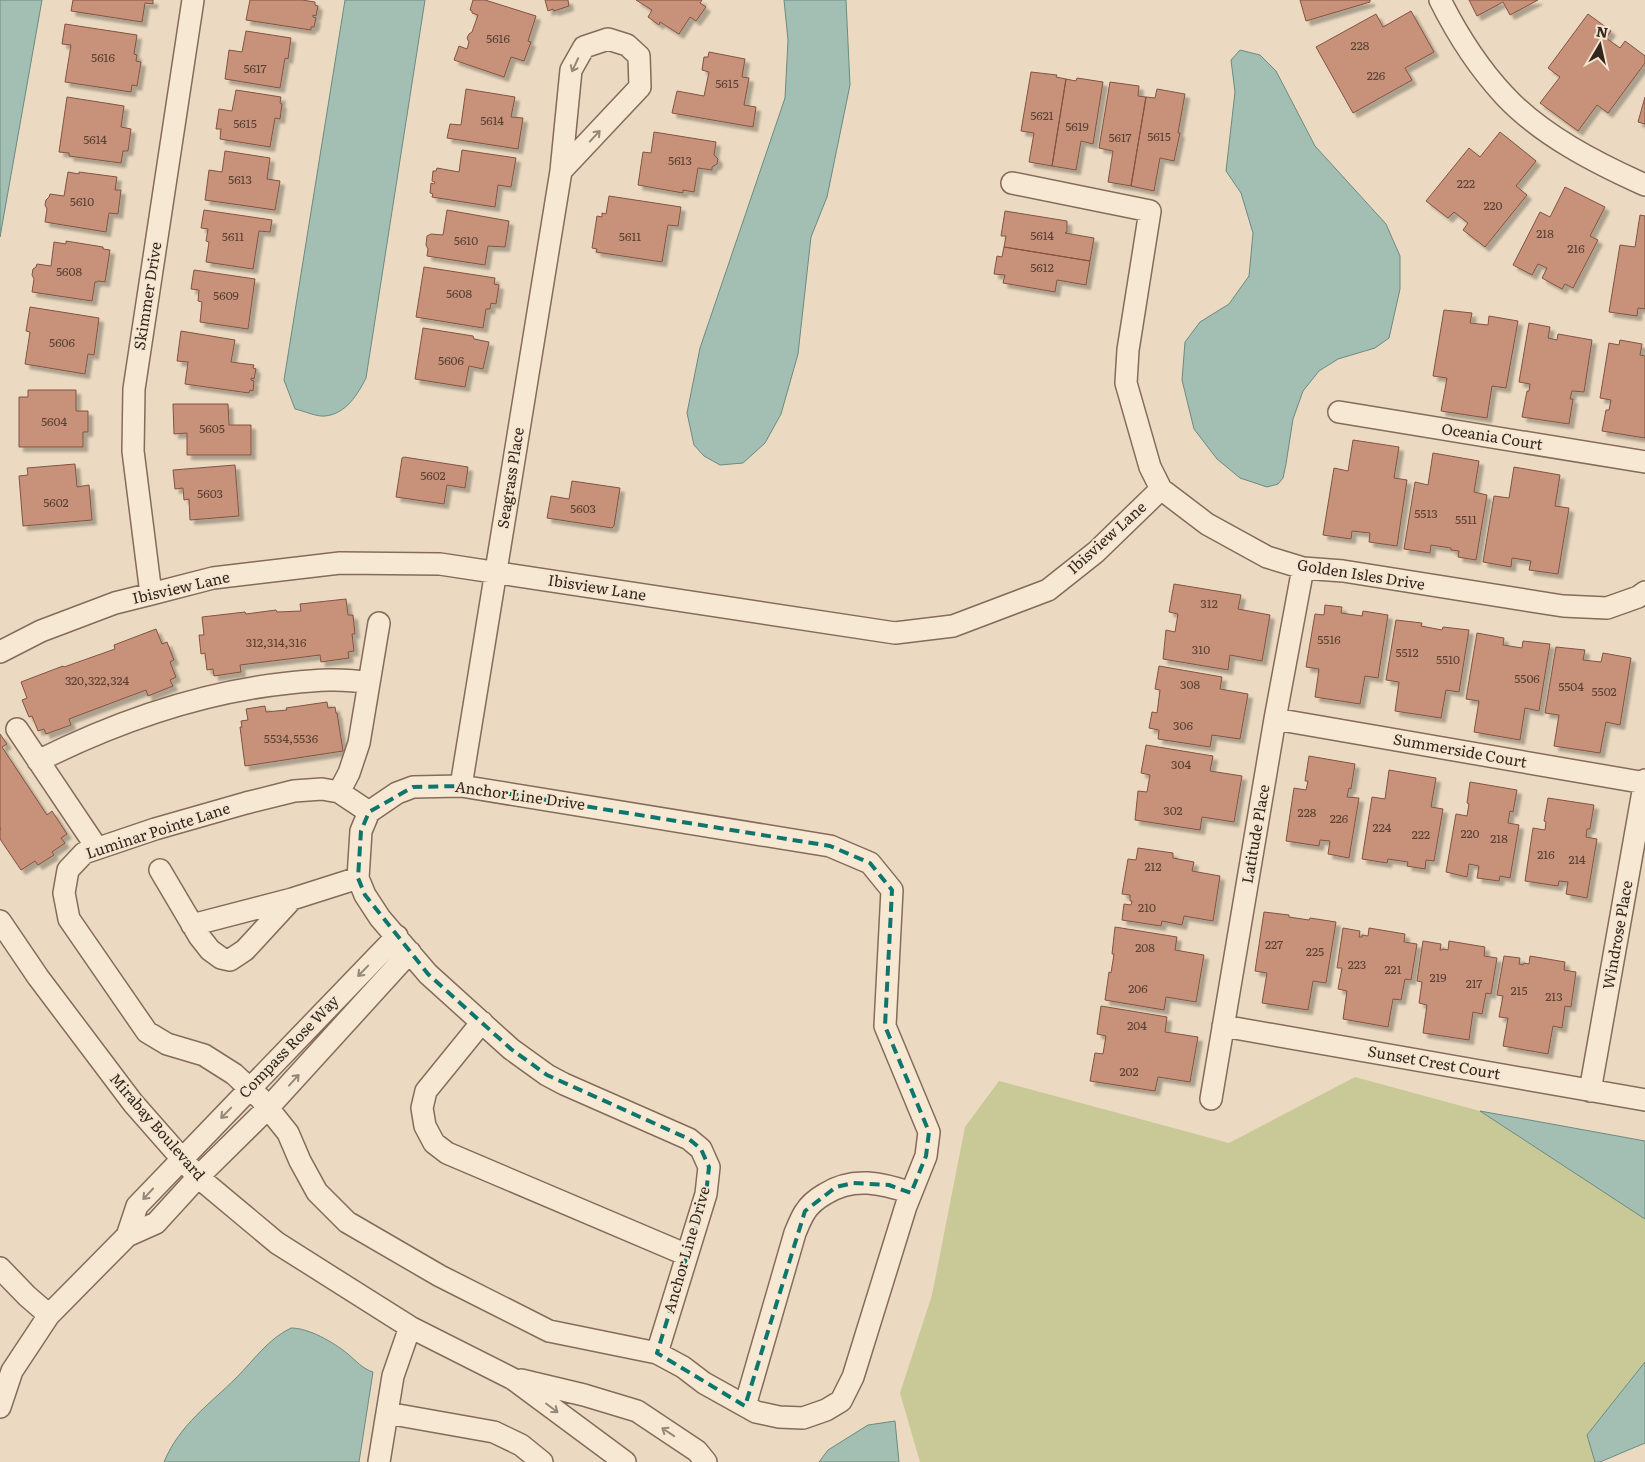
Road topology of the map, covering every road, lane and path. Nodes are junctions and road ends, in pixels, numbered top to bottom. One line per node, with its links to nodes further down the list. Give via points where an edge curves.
1 (193, 0): 12 (street, Skimmer Drive, via 134,389 133,451)
2 (1440, 0): 5 (street, via 1452,25 1504,96 1573,149)
3 (561, 171): 3 (street, Seagrass Place, one-way to 3, via 640,87 639,56 627,45 608,39 584,47 571,70); 10 (street, Seagrass Place)
4 (1012, 183): 8 (street, Golden Isles Drive, via 1150,210 1128,350 1126,383 1150,467)
5 (1645, 185)
6 (1339, 412): 7 (street, Oceania Court)
7 (1645, 462)
8 (1161, 489): 9 (street, Golden Isles Drive, via 1207,524 1267,557); 10 (street, Ibisview Lane, via 1096,552 1048,590 943,628 895,633)
9 (1303, 568): 11 (street, Golden Isles Drive, via 1563,606 1607,608); 16 (street, Latitude Place)
10 (496, 573): 12 (street, Ibisview Lane, via 440,564 340,563 213,578); 20 (street, Seagrass Place)
11 (1645, 592)
12 (151, 594): 14 (street, Ibisview Lane, via 115,603 41,631)
13 (379, 623): 15 (street)
14 (0, 652)
15 (369, 683): 18 (street, via 313,680 242,690 112,727); 21 (street, via 359,743)
16 (1275, 719): 19 (street, Summerside Court); 31 (street, Latitude Place)
17 (17, 729): 18 (street)
18 (38, 761): 23 (street)
19 (1645, 782): 33 (street, Windrose Place)
20 (461, 786): 22 (street, Anchor Line Drive, via 413,787 397,793); 39 (street, Anchor Line Drive, via 830,846 870,864 892,890 885,1026 929,1132 926,1156)
21 (339, 792): 22 (street, Luminar Pointe Lane); 23 (street, Luminar Pointe Lane, via 322,789 294,791)
22 (369, 812): 25 (street, Anchor Line Drive, via 361,831)
23 (97, 848): 32 (street, Luminar Pointe Lane, via 84,853 68,870 64,893 69,919 147,1032 167,1044 204,1056 234,1074)
24 (160, 870): 28 (street)
25 (358, 878): 26 (street); 29 (street, Anchor Line Drive, via 380,918)
26 (292, 899): 28 (street); 28 (street, via 245,950 230,960 210,950)
27 (0, 921): 37 (street, Mirabay Boulevard, via 38,978 133,1103)
28 (192, 925)
29 (404, 944): 30 (street, Anchor Line Drive, via 428,974); 32 (street, Compass Rose Way, one-way to 32); 36 (street, Compass Rose Way, one-way to 29)
30 (482, 1022): 41 (street, Anchor Line Drive, via 546,1075 689,1139 701,1149 709,1167 706,1194); 41 (street, via 426,1091 422,1108 425,1126 434,1143 447,1153)
31 (1223, 1026): 33 (street, Sunset Crest Court); 34 (street, Latitude Place)
32 (249, 1088): 36 (street, Luminar Pointe Lane); 37 (street, Compass Rose Way, one-way to 37)
33 (1590, 1091): 35 (street, Sunset Crest Court)
34 (1210, 1099)
35 (1645, 1100)
36 (268, 1108): 38 (street, Compass Rose Way); 45 (street, Anchor Line Drive, via 288,1133 317,1192 348,1222 440,1276 549,1331)
37 (182, 1159): 38 (street, Mirabay Boulevard); 40 (street, Compass Rose Way, one-way to 40, via 137,1206)
38 (198, 1177): 40 (street, Compass Rose Way, via 156,1224); 44 (street, Mirabay Boulevard, via 277,1243)
39 (911, 1193): 47 (street, via 888,1185 853,1183 836,1187 817,1198 805,1212 795,1233); 47 (street, Anchor Line Drive, via 854,1377 841,1401 803,1418 779,1417)
40 (127, 1236): 43 (street)
41 (687, 1256): 45 (street, Anchor Line Drive)
42 (0, 1268): 43 (street)
43 (49, 1315): 48 (street, via 12,1371)
44 (410, 1327): 46 (street, Mirabay Boulevard); 49 (street, via 393,1376)
45 (657, 1353): 47 (street, Anchor Line Drive)
46 (513, 1379): 52 (street, Mirabay Boulevard, one-way to 52); 53 (street, Mirabay Boulevard, one-way to 46, via 697,1451 636,1411 584,1394)
47 (745, 1406)
48 (0, 1407)
49 (387, 1413): 50 (street); 51 (street, via 494,1432 521,1445)
50 (379, 1462)
51 (542, 1462)
52 (625, 1462)
53 (706, 1462)

